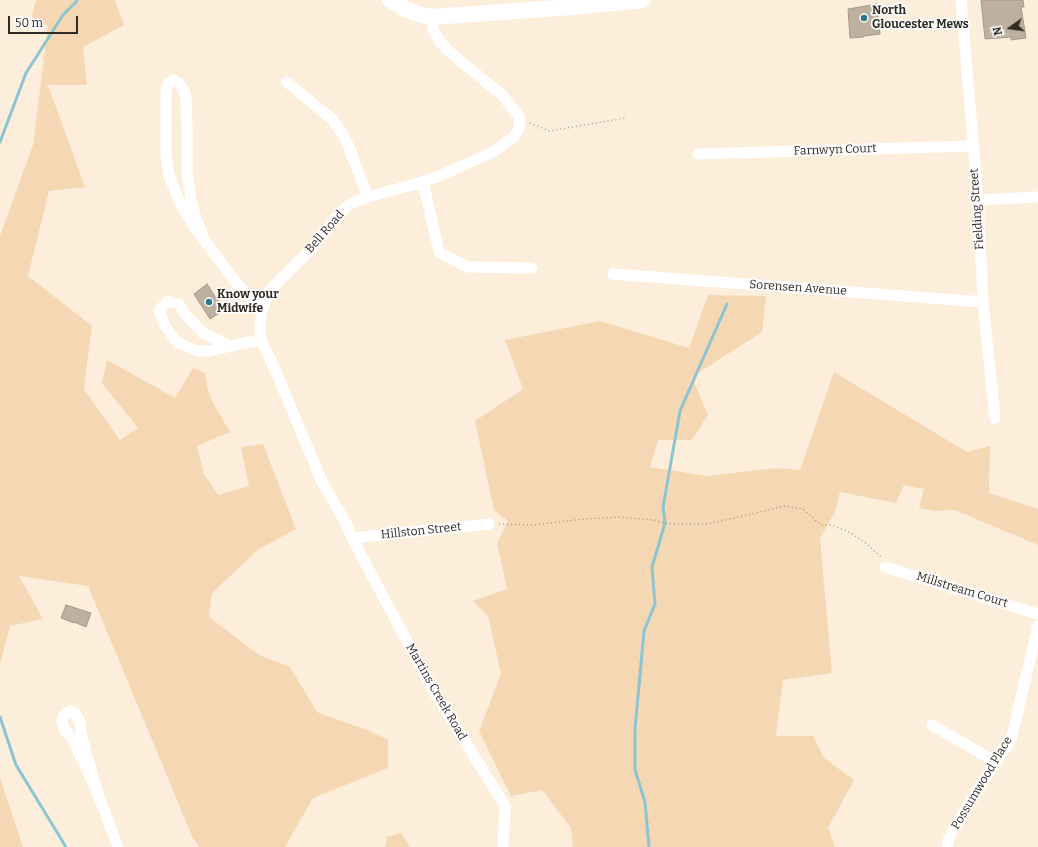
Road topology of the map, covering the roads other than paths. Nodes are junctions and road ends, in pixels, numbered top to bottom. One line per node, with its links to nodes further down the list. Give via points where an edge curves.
1 (390, 0): 4 (main road, via 405,9)
2 (643, 0): 4 (main road)
3 (961, 0): 6 (street, Fielding Street)
4 (432, 17): 8 (street, Bell Road, via 433,30 446,49 502,95 520,118 519,128 514,137 493,152)
5 (287, 82): 9 (street, via 333,120 346,140)
6 (973, 146): 7 (street, Farnwyn Court); 11 (street, Fielding Street)
7 (698, 154)
8 (423, 182): 9 (street, Bell Road); 13 (street, via 439,252 467,267)
9 (368, 197): 16 (street, Bell Road, via 350,204 337,216 312,248 270,290)
10 (1038, 197): 11 (street)
11 (978, 200): 15 (street, Fielding Street)
12 (204, 240): 12 (street, via 179,201 169,175 166,156 166,92 168,83 174,80 179,82 186,98 187,173 192,206); 16 (street)
13 (532, 268)
14 (613, 274): 15 (street, Sorensen Avenue)
15 (984, 302): 19 (street, Fielding Street)
16 (262, 311): 17 (street, Bell Road)
17 (261, 340): 18 (street); 21 (street, Bell Road, via 322,482)
18 (230, 346): 18 (street, via 197,351 178,343 164,326 160,311 168,301 179,304 202,332)
19 (995, 418)
20 (489, 524): 21 (street, Hillston Street)
21 (352, 538): 29 (street, Martins Creek Road, via 433,690 505,806)
22 (886, 567): 23 (street, Millstream Court)
23 (1038, 614)
24 (1038, 626): 26 (street, Possumwood Place, via 1011,740)
25 (932, 725): 26 (street)
26 (996, 762): 30 (street, Possumwood Place, via 949,838)
27 (96, 790): 27 (street, via 72,738 64,730 62,720 70,711 75,713 80,722); 28 (street)
28 (118, 847)
29 (504, 847)
30 (947, 847)

